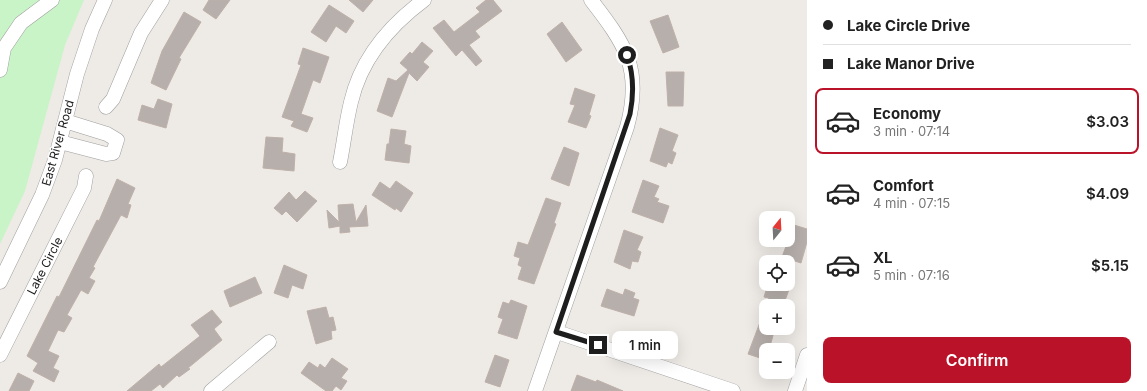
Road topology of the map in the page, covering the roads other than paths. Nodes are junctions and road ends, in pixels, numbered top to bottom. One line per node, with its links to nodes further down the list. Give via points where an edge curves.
1 (52, 0): 6 (street, via 21,24 4,48)
2 (105, 0): 8 (street, East River Road, via 90,36)
3 (162, 0): 7 (street, via 141,33 113,99)
4 (424, 0): 10 (street, via 381,38 365,66 351,102)
5 (591, 0): 13 (street, via 615,30 627,55 632,68 633,101 627,127)
6 (0, 70)
7 (106, 107)
8 (65, 121): 9 (street, East River Road); 9 (street, via 107,134 117,140 116,146 113,153 106,154)
9 (60, 142): 12 (street, East River Road, via 42,195)
10 (340, 162)
11 (86, 176): 15 (street, Lake Circle, via 84,188)
12 (0, 282)
13 (556, 332): 18 (street); 19 (street)
14 (268, 342): 17 (street)
15 (0, 355)
16 (807, 356): 20 (street)
17 (210, 391)
18 (535, 391)
19 (733, 391)
20 (795, 391)

